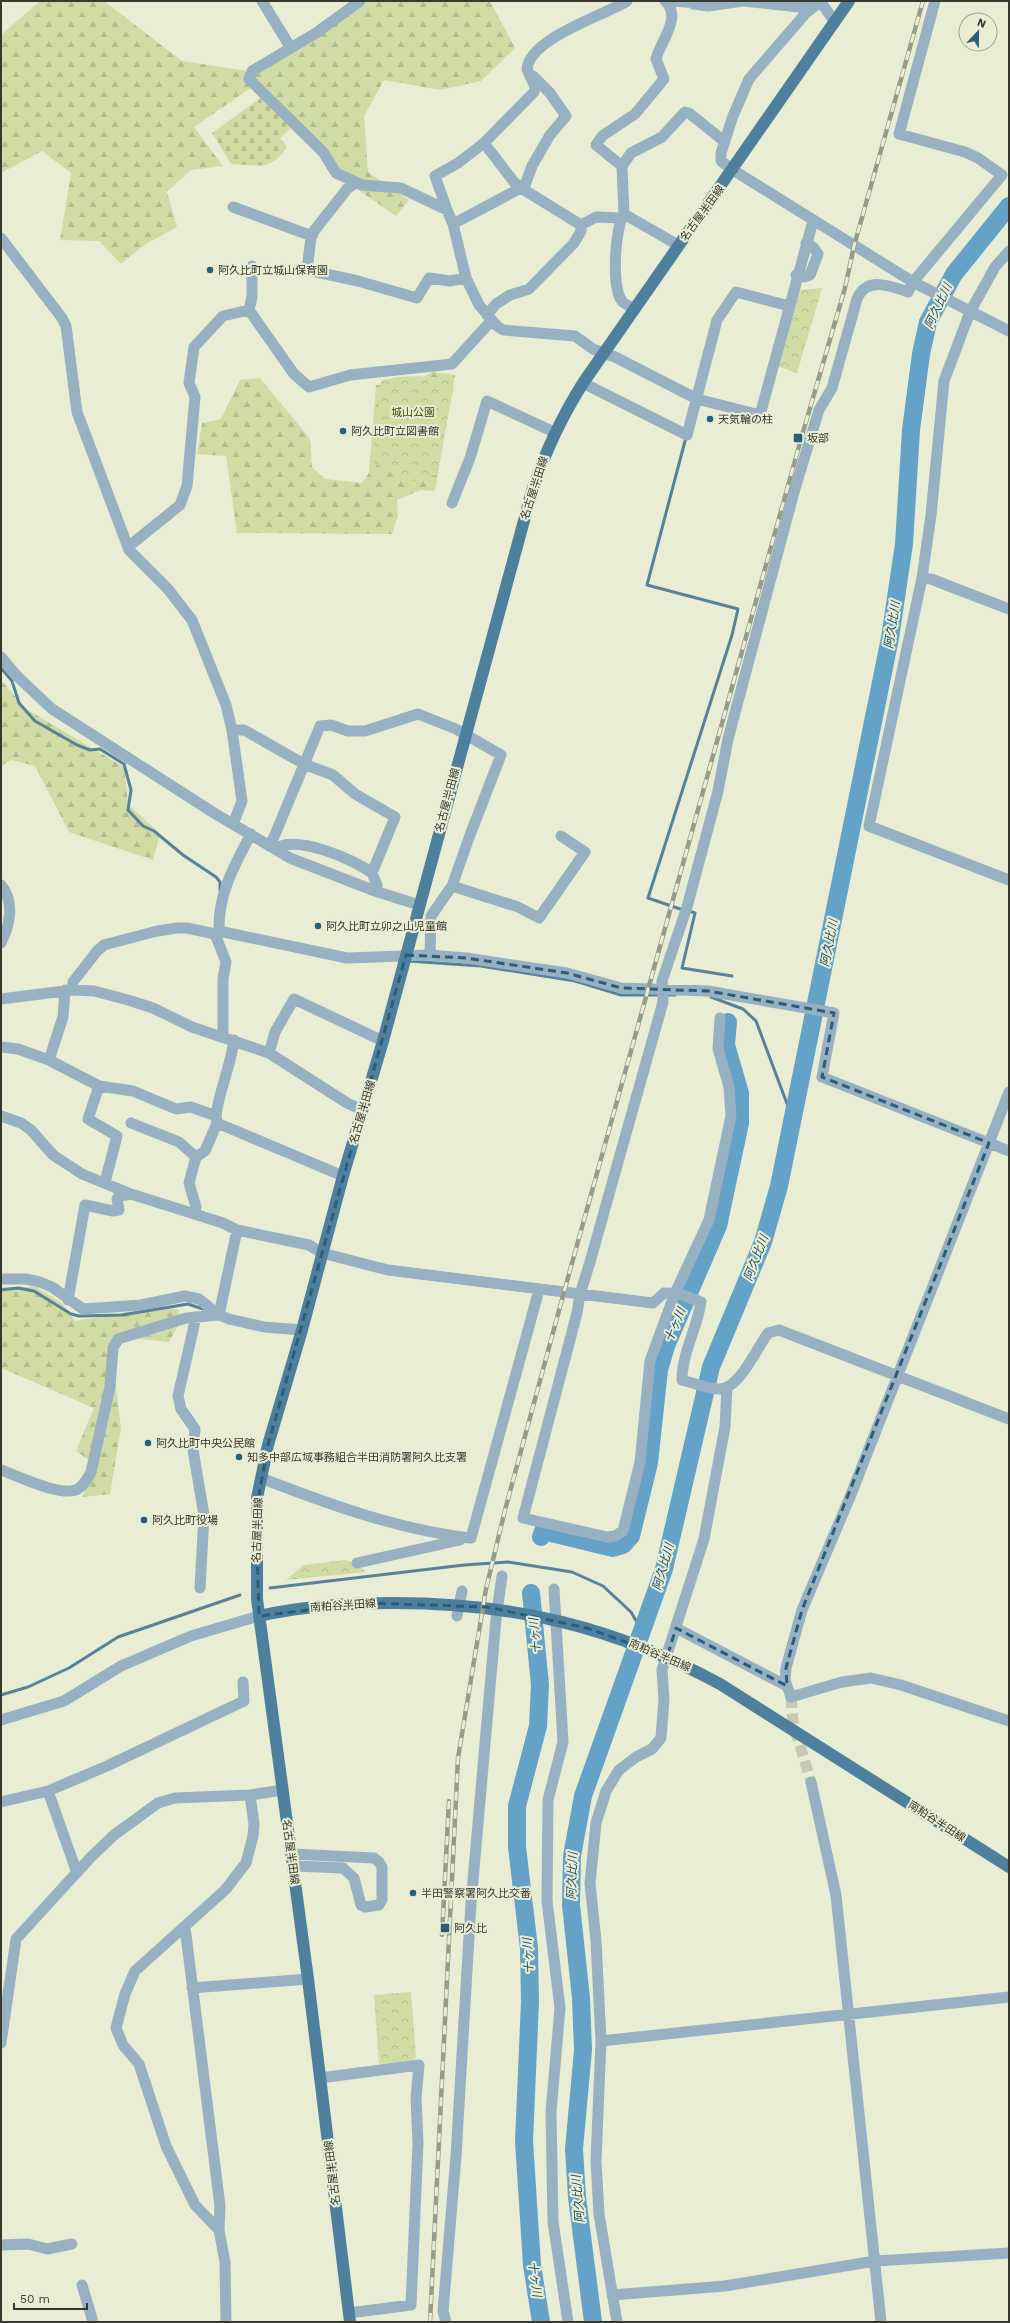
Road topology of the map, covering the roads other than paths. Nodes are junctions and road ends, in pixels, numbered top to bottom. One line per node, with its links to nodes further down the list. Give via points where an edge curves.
1 (262, 1): 13 (street)
2 (360, 1): 13 (street)
3 (627, 1): 14 (street, via 542,45 528,64 527,69)
4 (665, 1): 17 (street, via 672,11 671,19 656,59 664,79 635,114 602,136 596,145)
5 (674, 1): 11 (street)
6 (710, 1): 11 (street)
7 (808, 1): 11 (street, via 799,7 743,2 708,6)
8 (820, 1): 12 (street); 15 (street, via 806,13 749,79)
9 (849, 1): 12 (main road, 名古屋半田線)
10 (935, 1): 33 (street, via 899,134 965,152 1002,175)
11 (693, 4)
12 (834, 22): 18 (main road, 名古屋半田線)
13 (291, 48): 19 (street, via 252,71 249,79 323,152 336,173)
14 (531, 74): 16 (street, via 536,87 531,96); 20 (street, via 550,93 566,116 550,135 532,166 525,185)
15 (725, 142): 17 (street, via 685,112 662,137 630,155); 18 (street, via 722,160)
16 (484, 143): 20 (street); 22 (street, via 443,174 435,176)
17 (622, 166): 23 (street)
18 (733, 170): 24 (street); 29 (main road, 名古屋半田線)
19 (355, 183): 22 (street, via 402,188); 27 (street, via 320,221)
20 (521, 188): 25 (street); 26 (street)
21 (233, 207): 27 (street)
22 (447, 210): 25 (street)
23 (622, 216): 26 (street, via 596,217); 29 (street); 35 (street, via 617,240 615,282 621,301)
24 (813, 221): 33 (street); 34 (street)
25 (453, 224): 32 (street)
26 (581, 225): 38 (street, via 581,231 574,243 528,289 510,295 496,304)
27 (312, 236): 32 (street, via 308,270 314,272 358,281 417,298 429,278 450,281)
28 (1, 238): 45 (street, via 66,326 76,412)
29 (678, 245): 35 (main road, 名古屋半田線)
30 (1009, 251): 37 (street)
31 (252, 266): 36 (street, via 252,297)
32 (466, 278): 38 (street, via 479,305)
33 (913, 282): 37 (street); 66 (street, via 908,292 870,284 862,289 857,300 832,388 819,410 794,492 728,739 718,791 687,908 662,981)
34 (789, 306): 42 (street, via 736,292 717,320); 42 (street, via 760,415)
35 (634, 309): 40 (main road, 名古屋半田線)
36 (249, 310): 38 (street, via 294,374 310,387 350,375 452,364); 45 (street, via 223,316 194,347 189,383 196,397 187,486 180,505)
37 (966, 310): 39 (street); 46 (street, via 944,381)
38 (489, 318): 40 (street, via 503,330 575,336)
39 (1009, 330)
40 (604, 353): 41 (main road, 名古屋半田線); 42 (street)
41 (583, 383): 42 (street, via 687,435); 43 (main road, 名古屋半田線)
42 (697, 399)
43 (554, 432): 44 (street, via 487,401 470,458); 50 (main road, 名古屋半田線, via 532,491)
44 (452, 504)
45 (128, 547): 49 (street, via 192,620 226,705)
46 (922, 578): 47 (street, via 931,579); 57 (street, via 869,826)
47 (1009, 609)
48 (1, 657): 52 (street, via 52,709)
49 (232, 730): 51 (street, via 244,730); 52 (street, via 242,801)
50 (465, 733): 51 (street, via 418,714 365,731 348,731 331,725 320,726); 59 (street, via 501,755); 61 (main road, 名古屋半田線)
51 (304, 764): 55 (street); 56 (street, via 333,775 355,794 395,817)
52 (233, 824): 53 (street)
53 (251, 834): 55 (street); 62 (street, via 228,878)
54 (561, 836): 59 (street, via 585,852 539,918 518,907)
55 (272, 847): 56 (street, via 282,844 306,846 346,858); 60 (street, via 290,858)
56 (372, 873): 60 (street, via 377,886)
57 (1009, 880)
58 (1, 885): 63 (street, via 8,895 9,921)
59 (452, 886): 65 (street, via 431,916)
60 (376, 891): 61 (street)
61 (419, 905): 64 (main road, 名古屋半田線)
62 (217, 932): 64 (street, via 347,958); 67 (street, via 177,928 109,942 97,951); 70 (street, via 226,962 223,979)
63 (1, 943)
64 (406, 955): 65 (street); 71 (main road, 名古屋半田線)
65 (430, 955): 66 (street, via 566,973 621,988)
66 (663, 989): 81 (street, via 708,991 834,1013 822,1077); 93 (street, via 663,1002)
67 (68, 990): 68 (street); 70 (street, via 94,991 128,1000 153,1008 192,1027); 74 (street, via 63,1017)
68 (1, 999)
69 (720, 1018): 92 (street, via 718,1049 730,1087 731,1116 709,1220)
70 (229, 1038): 73 (street); 79 (street, via 231,1060 217,1104)
71 (383, 1041): 73 (street, via 294,999 275,1032); 77 (main road, 名古屋半田線)
72 (1, 1046): 74 (street)
73 (269, 1053): 77 (street)
74 (49, 1060): 75 (street)
75 (99, 1086): 79 (street, via 133,1091 176,1109 191,1107); 85 (street, via 88,1119 117,1136)
76 (1009, 1092): 81 (street)
77 (362, 1110): 84 (main road, 名古屋半田線)
78 (1, 1116): 85 (street, via 21,1123 31,1130 53,1155 68,1166)
79 (216, 1119): 83 (street, via 205,1151); 84 (street)
80 (130, 1123): 83 (street, via 179,1142)
81 (989, 1143): 82 (street); 98 (street)
82 (1009, 1151)
83 (196, 1157): 87 (street, via 189,1183 196,1208)
84 (343, 1176): 89 (main road, 名古屋半田線)
85 (105, 1182): 86 (street)
86 (131, 1194): 87 (street); 94 (street, via 117,1199 119,1210 84,1205)
87 (195, 1214): 88 (street)
88 (237, 1230): 89 (street, via 309,1245); 95 (street)
89 (322, 1253): 91 (street, via 388,1270); 97 (main road, 名古屋半田線)
90 (1, 1280): 94 (street, via 26,1278 40,1282 52,1287)
91 (539, 1290): 93 (street); 103 (street)
92 (678, 1293): 93 (street, via 664,1293 653,1303); 93 (street, via 650,1361 640,1462 623,1531 615,1536 522,1518); 99 (street, via 701,1302 682,1371 682,1380)
93 (580, 1294)
94 (68, 1300): 95 (street, via 83,1309 115,1308 185,1296 203,1301)
95 (219, 1315): 96 (street); 97 (street, via 264,1326)
96 (196, 1317): 101 (street, via 118,1339 113,1348 110,1387 91,1472 78,1489 57,1490); 106 (street, via 178,1396 181,1409 194,1429 193,1450 204,1515)
97 (302, 1330): 102 (main road, 名古屋半田線, via 268,1445)
98 (897, 1377): 99 (street, via 779,1330 768,1333 747,1368); 100 (street); 113 (street, via 802,1610 786,1668)
99 (723, 1389): 111 (street, via 725,1427 704,1539)
100 (1009, 1419)
101 (1, 1470)
102 (261, 1478): 103 (street, via 330,1505 443,1535); 109 (main road, 名古屋半田線, via 256,1512 256,1591)
103 (471, 1538): 104 (street)
104 (357, 1563)
105 (502, 1576): 145 (street, via 471,1903 456,2156 443,2311)
106 (200, 1588)
107 (554, 1588): 146 (street, via 563,1742 548,1800 547,1901 560,2008 551,2128 553,2222)
108 (462, 1591): 110 (street)
109 (259, 1616): 114 (street, via 191,1636 121,1666 64,1701); 117 (main road, 名古屋半田線); 123 (main road, 南粕谷半田線, via 352,1604 440,1603 517,1611 587,1628 646,1648 698,1672 748,1700)
110 (457, 1616)
111 (676, 1628): 113 (street); 132 (street, via 662,1670 664,1707 661,1738 652,1749 619,1770 606,1792 596,1823 590,1884)
112 (243, 1682): 118 (street, via 244,1701)
113 (787, 1686): 115 (street, via 790,1697 842,1682 871,1678 901,1685)
114 (1, 1720)
115 (1009, 1721)
116 (811, 1782): 130 (street, via 836,1895)
117 (283, 1790): 119 (street); 122 (main road, 名古屋半田線)
118 (48, 1791): 120 (street); 124 (street)
119 (250, 1794): 124 (street, via 175,1798 158,1803 114,1835); 126 (street, via 254,1824 246,1863 225,1890)
120 (1, 1802)
121 (362, 1857): 122 (street); 125 (street, via 354,1864); 125 (street, via 374,1858 382,1867 382,1900 379,1906 365,1908 361,1905)
122 (292, 1860): 125 (street, via 337,1866 350,1872); 127 (main road, 名古屋半田線)
123 (1009, 1867)
124 (77, 1873): 131 (street, via 16,1940)
125 (354, 1878)
126 (185, 1927): 128 (street); 135 (street, via 135,1971 124,1994 116,2028 123,2045 140,2064 144,2084 166,2146 195,2206)
127 (308, 1979): 128 (street); 134 (main road, 名古屋半田線)
128 (192, 1988): 135 (street, via 220,2206)
129 (1009, 1997): 130 (street)
130 (849, 2015): 132 (street); 139 (street)
131 (2, 2022): 133 (street)
132 (601, 2041): 141 (street, via 596,2161 599,2214)
133 (1, 2043)
134 (320, 2078): 142 (main road, 名古屋半田線); 142 (street, via 418,2065 418,2143 411,2305)
135 (220, 2230): 144 (street, via 225,2262)
136 (72, 2244): 137 (street, via 47,2249 28,2244)
137 (1, 2245)
138 (1009, 2253): 139 (street)
139 (875, 2261): 141 (street, via 725,2286); 148 (street)
140 (82, 2285): 143 (street)
141 (612, 2295): 147 (street)
142 (349, 2318)
143 (93, 2322)
144 (226, 2322)
145 (446, 2322)
146 (568, 2322)
147 (617, 2322)
148 (881, 2322)

